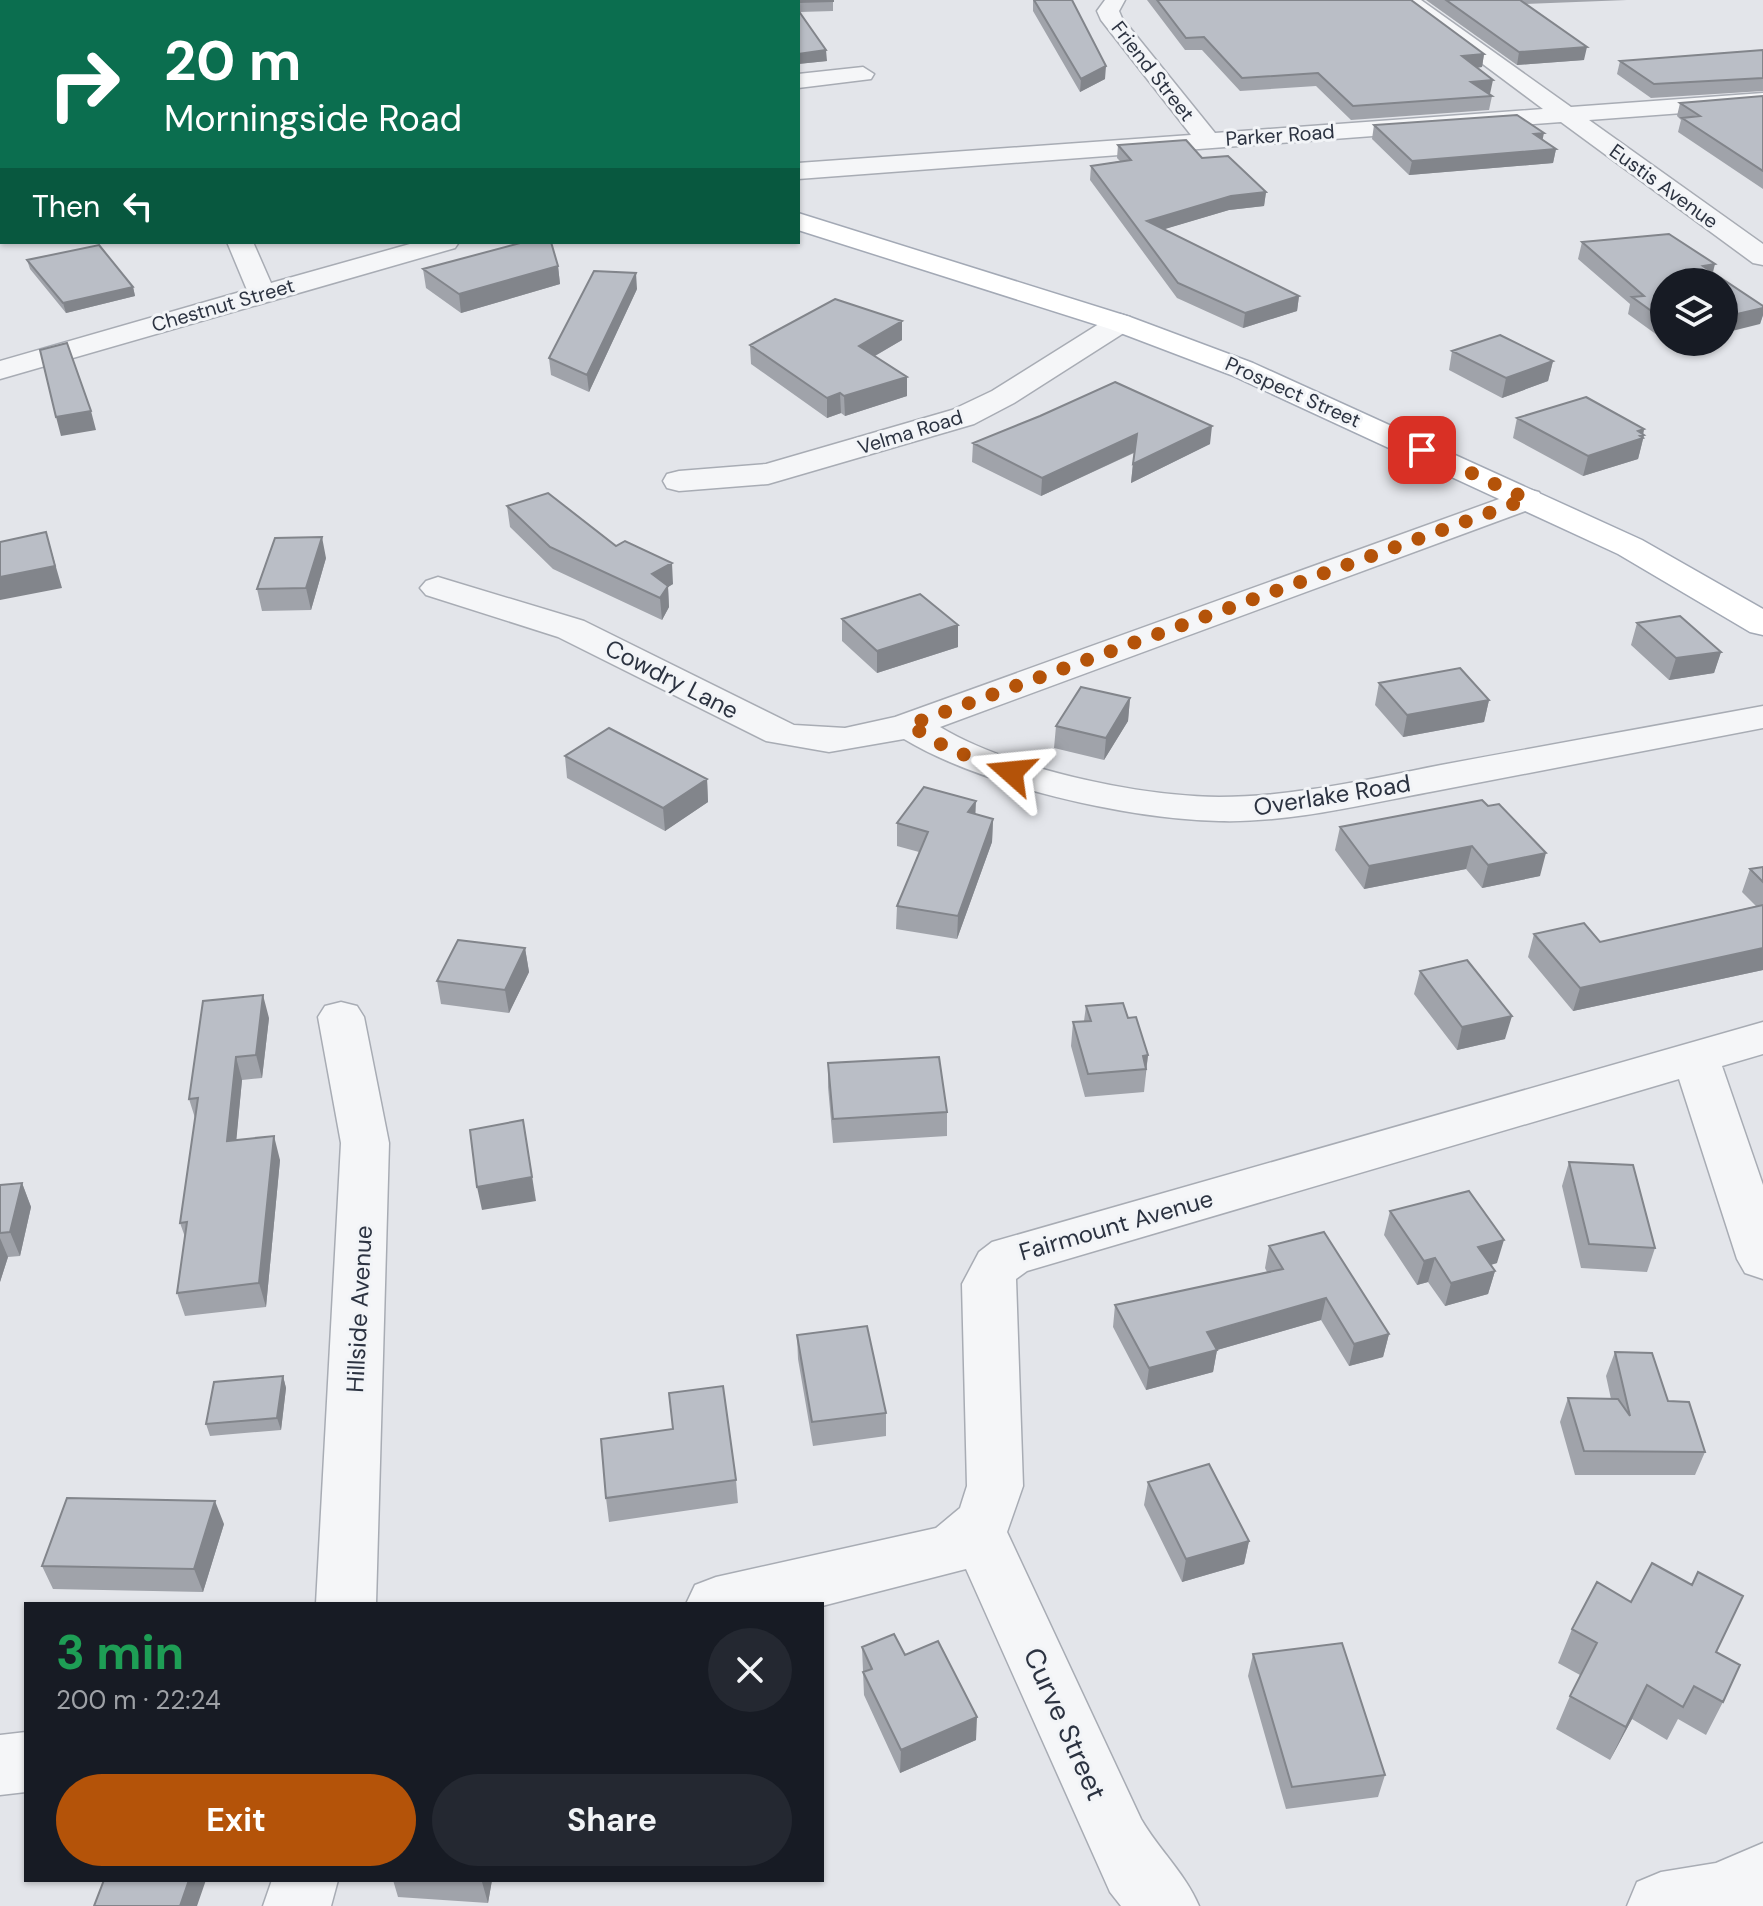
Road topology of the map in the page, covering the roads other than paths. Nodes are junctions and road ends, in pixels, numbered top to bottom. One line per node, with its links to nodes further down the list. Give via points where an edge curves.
1 (1115, 0): 7 (street, Friend Street, via 1108,11 1112,20)
2 (1407, 0): 6 (street, Eustis Avenue)
3 (863, 74): 4 (street)
4 (800, 81)
5 (1763, 100): 6 (street, Parker Road)
6 (1565, 115): 7 (street, Parker Road); 12 (street, Eustis Avenue)
7 (1208, 140): 8 (street, Parker Road)
8 (800, 171)
9 (800, 222): 14 (main road, Prospect Street)
10 (241, 244): 13 (street)
11 (439, 244): 13 (street, Chestnut Street)
12 (1763, 257)
13 (262, 294): 15 (street, Chestnut Street)
14 (1120, 323): 16 (street, Velma Road, via 963,417 768,474); 17 (main road, Prospect Street, via 1242,369)
15 (0, 370)
16 (679, 481)
17 (1527, 499): 19 (main road, Prospect Street, via 1675,570); 21 (street, Cowdry Lane)
18 (438, 588): 21 (street, Cowdry Lane, via 571,629 796,738 844,739)
19 (1763, 624)
20 (1763, 717): 21 (street, Overlake Road, via 1321,800 1220,809 1143,802 1011,772 949,749)
21 (909, 725)
22 (341, 1017): 27 (street, Hillside Avenue, via 365,1143)
23 (1763, 1038): 24 (street, Fairmount Avenue)
24 (1695, 1055): 25 (street); 26 (street, Fairmount Avenue, via 1002,1261 991,1277 987,1300 995,1486)
25 (1763, 1259)
26 (979, 1533): 28 (street, via 946,1551); 34 (street, Curve Street, via 1118,1842)
27 (346, 1602)
28 (725, 1602)
29 (24, 1762): 30 (street)
30 (0, 1765)
31 (1763, 1876): 35 (street, via 1716,1896)
32 (304, 1882): 33 (street)
33 (297, 1906)
34 (1165, 1906)
35 (1661, 1906)

